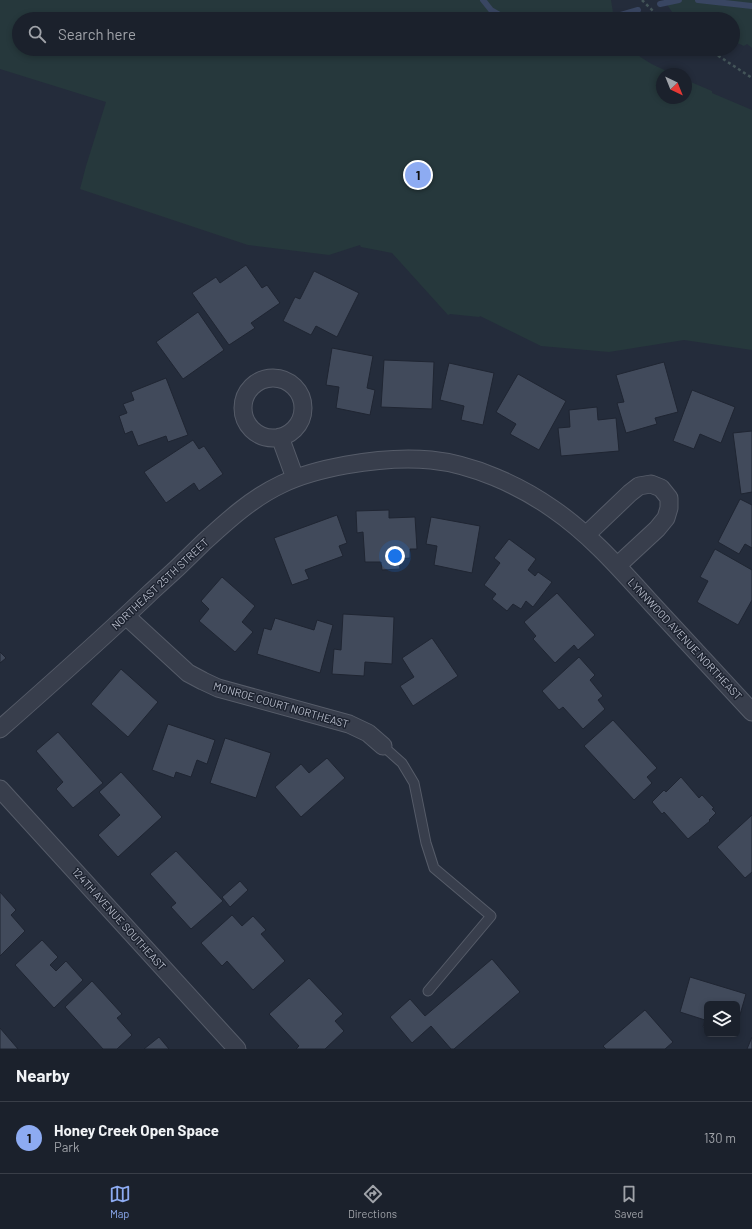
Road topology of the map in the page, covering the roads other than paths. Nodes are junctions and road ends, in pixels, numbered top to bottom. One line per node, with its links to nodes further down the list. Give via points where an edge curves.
1 (280, 438): 2 (street)
2 (295, 478): 3 (street, LYNNWOOD AVENUE NORTHEAST, via 361,462 399,458 432,460 465,467 522,489 554,509); 5 (street, NORTHEAST 25TH STREET, via 254,500 226,522)
3 (586, 535): 4 (street, LYNNWOOD AVENUE NORTHEAST); 4 (street, via 640,486 651,484 661,488 669,498 666,518)
4 (617, 566): 6 (street, LYNNWOOD AVENUE NORTHEAST)
5 (126, 616): 7 (street, NORTHEAST 25TH STREET); 8 (street, MONROE COURT NORTHEAST, via 188,673 203,681 218,688 349,724)
6 (752, 712)
7 (0, 729)
8 (383, 746): 10 (lane, via 402,763 414,783 426,844 434,868 491,916)
9 (0, 789): 11 (street, 124TH AVENUE SOUTHEAST)
10 (428, 991)
11 (238, 1049)

